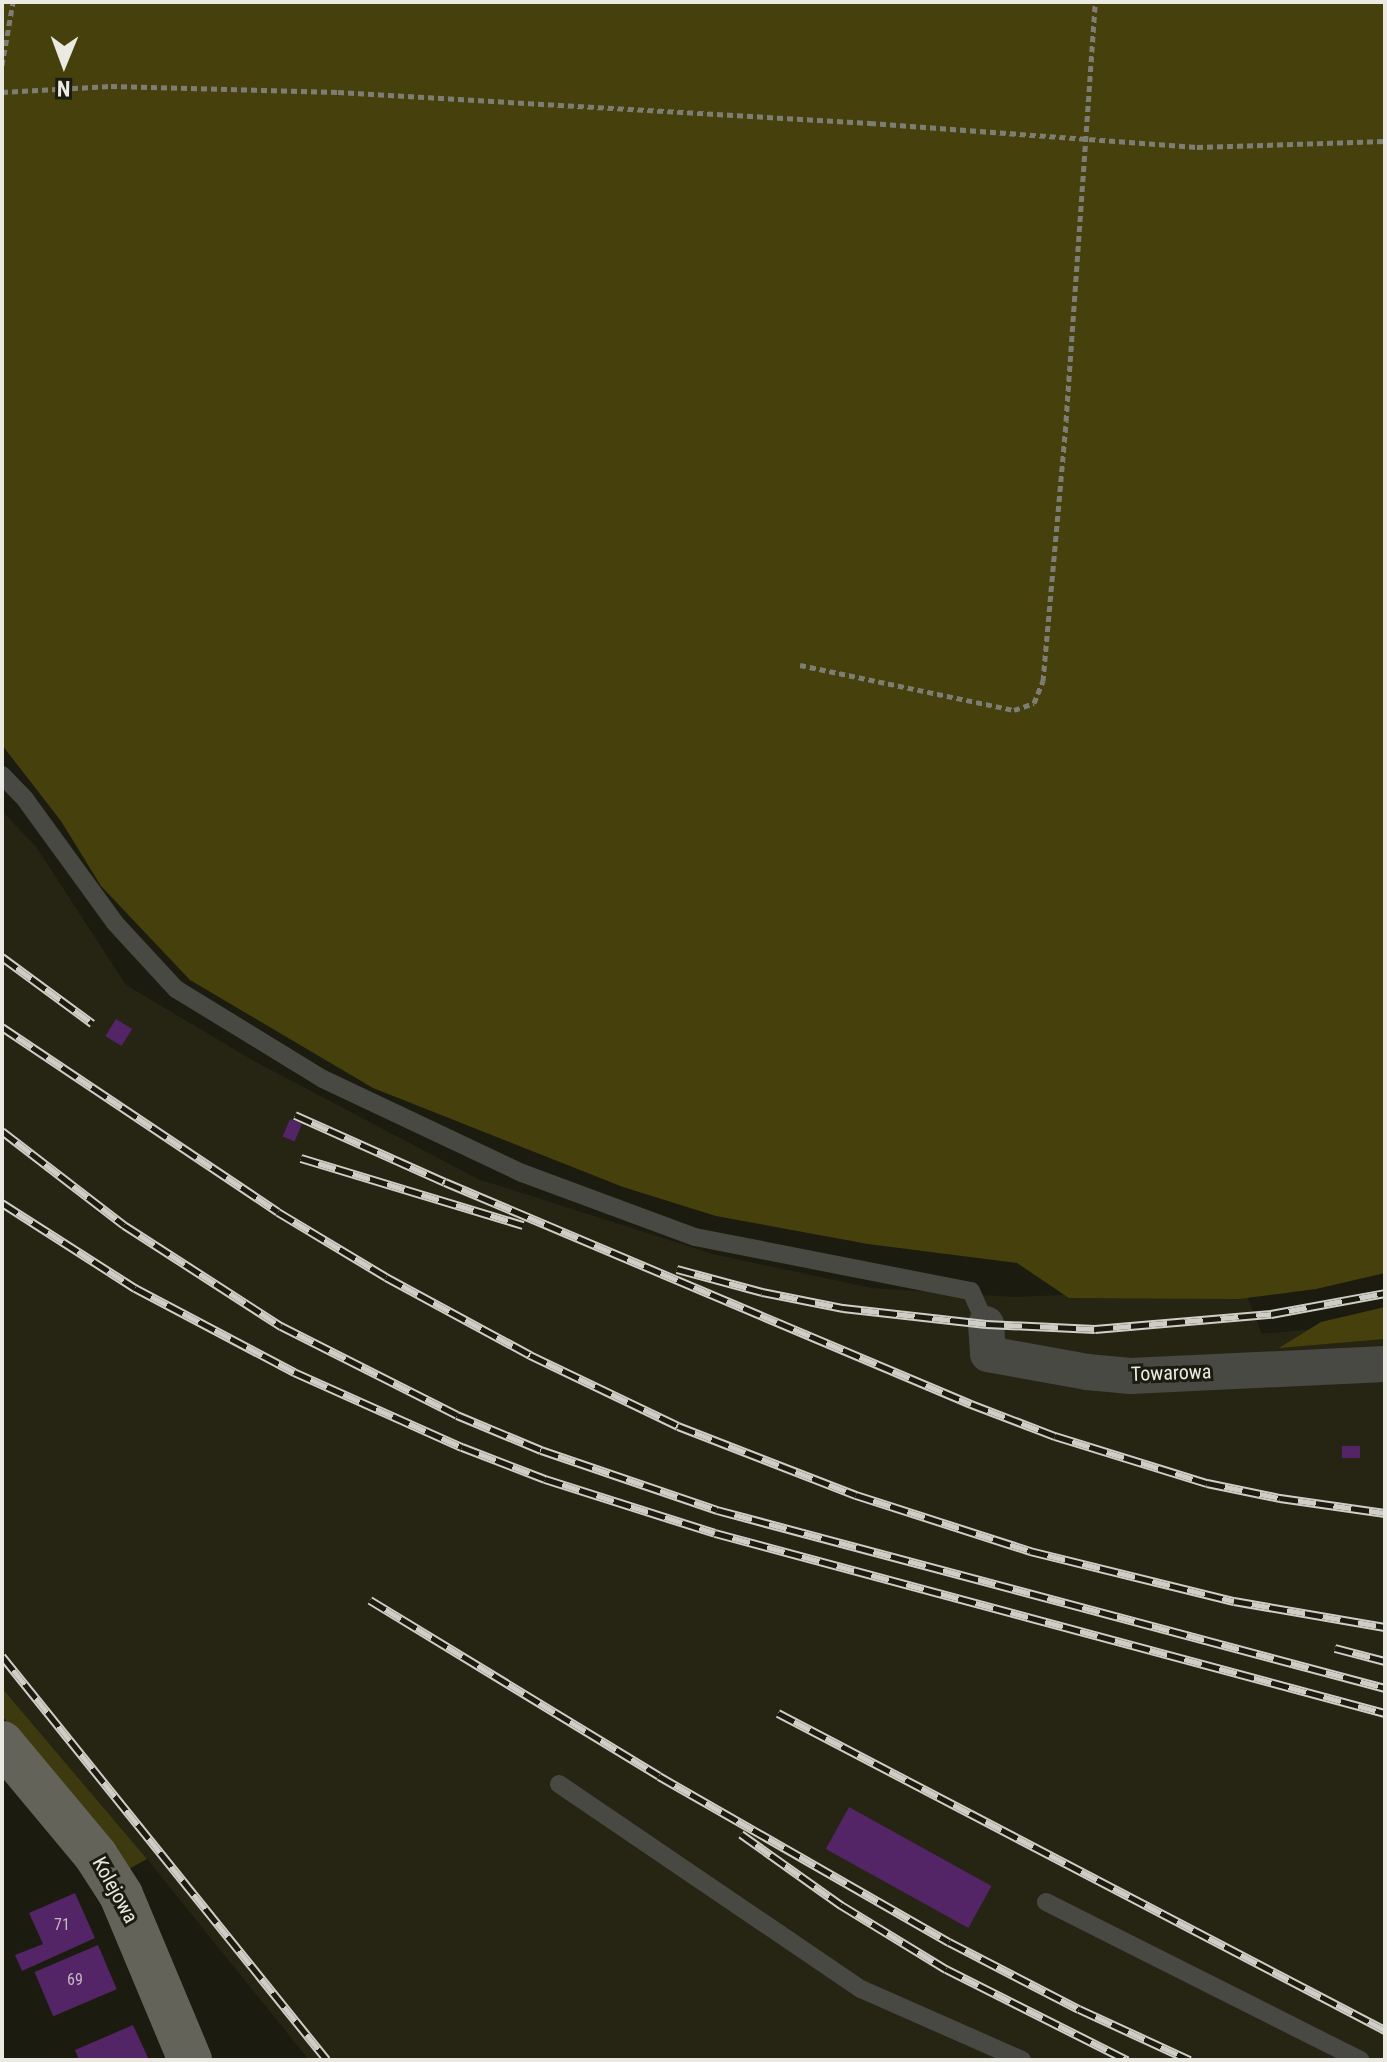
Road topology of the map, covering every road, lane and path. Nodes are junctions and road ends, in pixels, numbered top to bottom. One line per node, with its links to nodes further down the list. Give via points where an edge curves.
1 (13, 2): 3 (path)
2 (1095, 2): 5 (path)
3 (2, 65)
4 (2, 92): 5 (path, via 111,86 338,92)
5 (1088, 139): 6 (path, via 1197,147); 7 (path, via 1043,681 1034,703 1014,710)
6 (1385, 141)
7 (800, 665)
8 (2, 775): 9 (lane, via 115,923 176,989 323,1079 522,1173 695,1237 971,1291)
9 (986, 1324): 10 (street, Towarowa, via 988,1354 1087,1372 1131,1376)
10 (1385, 1364)
11 (2, 1743): 14 (street, Kolejowa, via 88,1845 121,1895)
12 (559, 1784): 15 (lane, via 861,1989)
13 (1046, 1902): 16 (lane)
14 (190, 2060)
15 (1022, 2060)
16 (1360, 2060)

